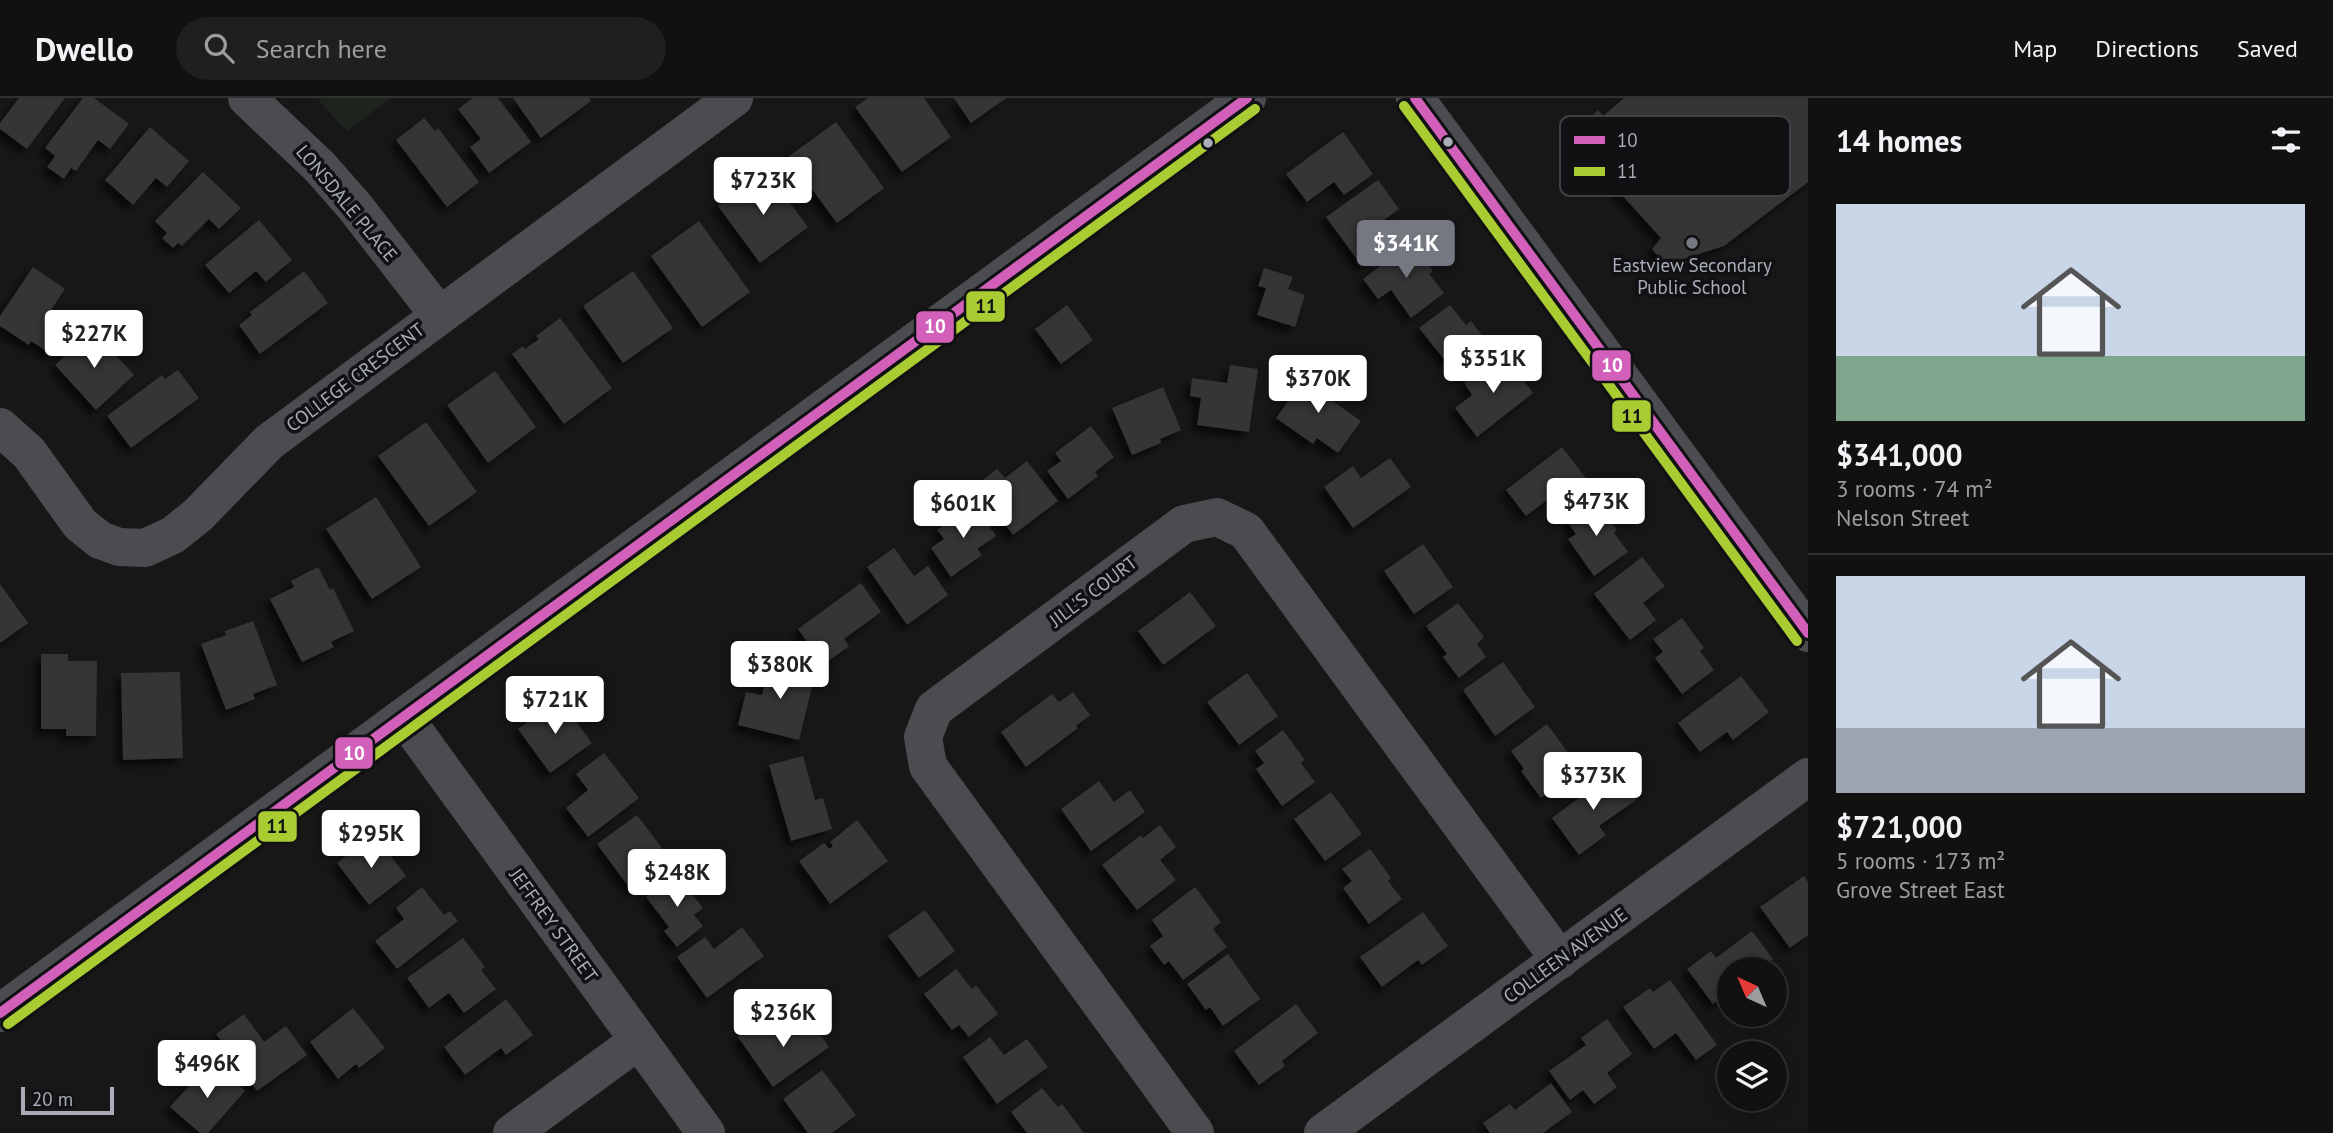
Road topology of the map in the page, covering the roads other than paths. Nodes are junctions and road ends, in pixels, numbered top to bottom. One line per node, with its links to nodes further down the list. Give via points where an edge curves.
1 (247, 98): 5 (street, LONSDALE PLACE, via 320,167)
2 (734, 98): 5 (street, COLLEGE CRESCENT)
3 (1247, 98): 8 (street)
4 (1415, 98): 7 (street)
5 (439, 315): 6 (street, COLLEGE CRESCENT, via 269,442 173,535 145,548 119,547 100,540 80,524 29,453)
6 (0, 427)
7 (1808, 633)
8 (404, 717): 11 (street); 12 (street, JEFFREY STREET)
9 (1808, 777): 10 (street, COLLEEN AVENUE)
10 (1560, 960): 15 (street, JILL'S COURT, via 1246,531 1217,517 1184,524 934,709 923,737 928,766); 16 (street, COLLEEN AVENUE)
11 (0, 1013)
12 (638, 1041): 13 (street); 14 (street, JEFFREY STREET)
13 (512, 1133)
14 (706, 1133)
15 (1195, 1133)
16 (1322, 1133)

